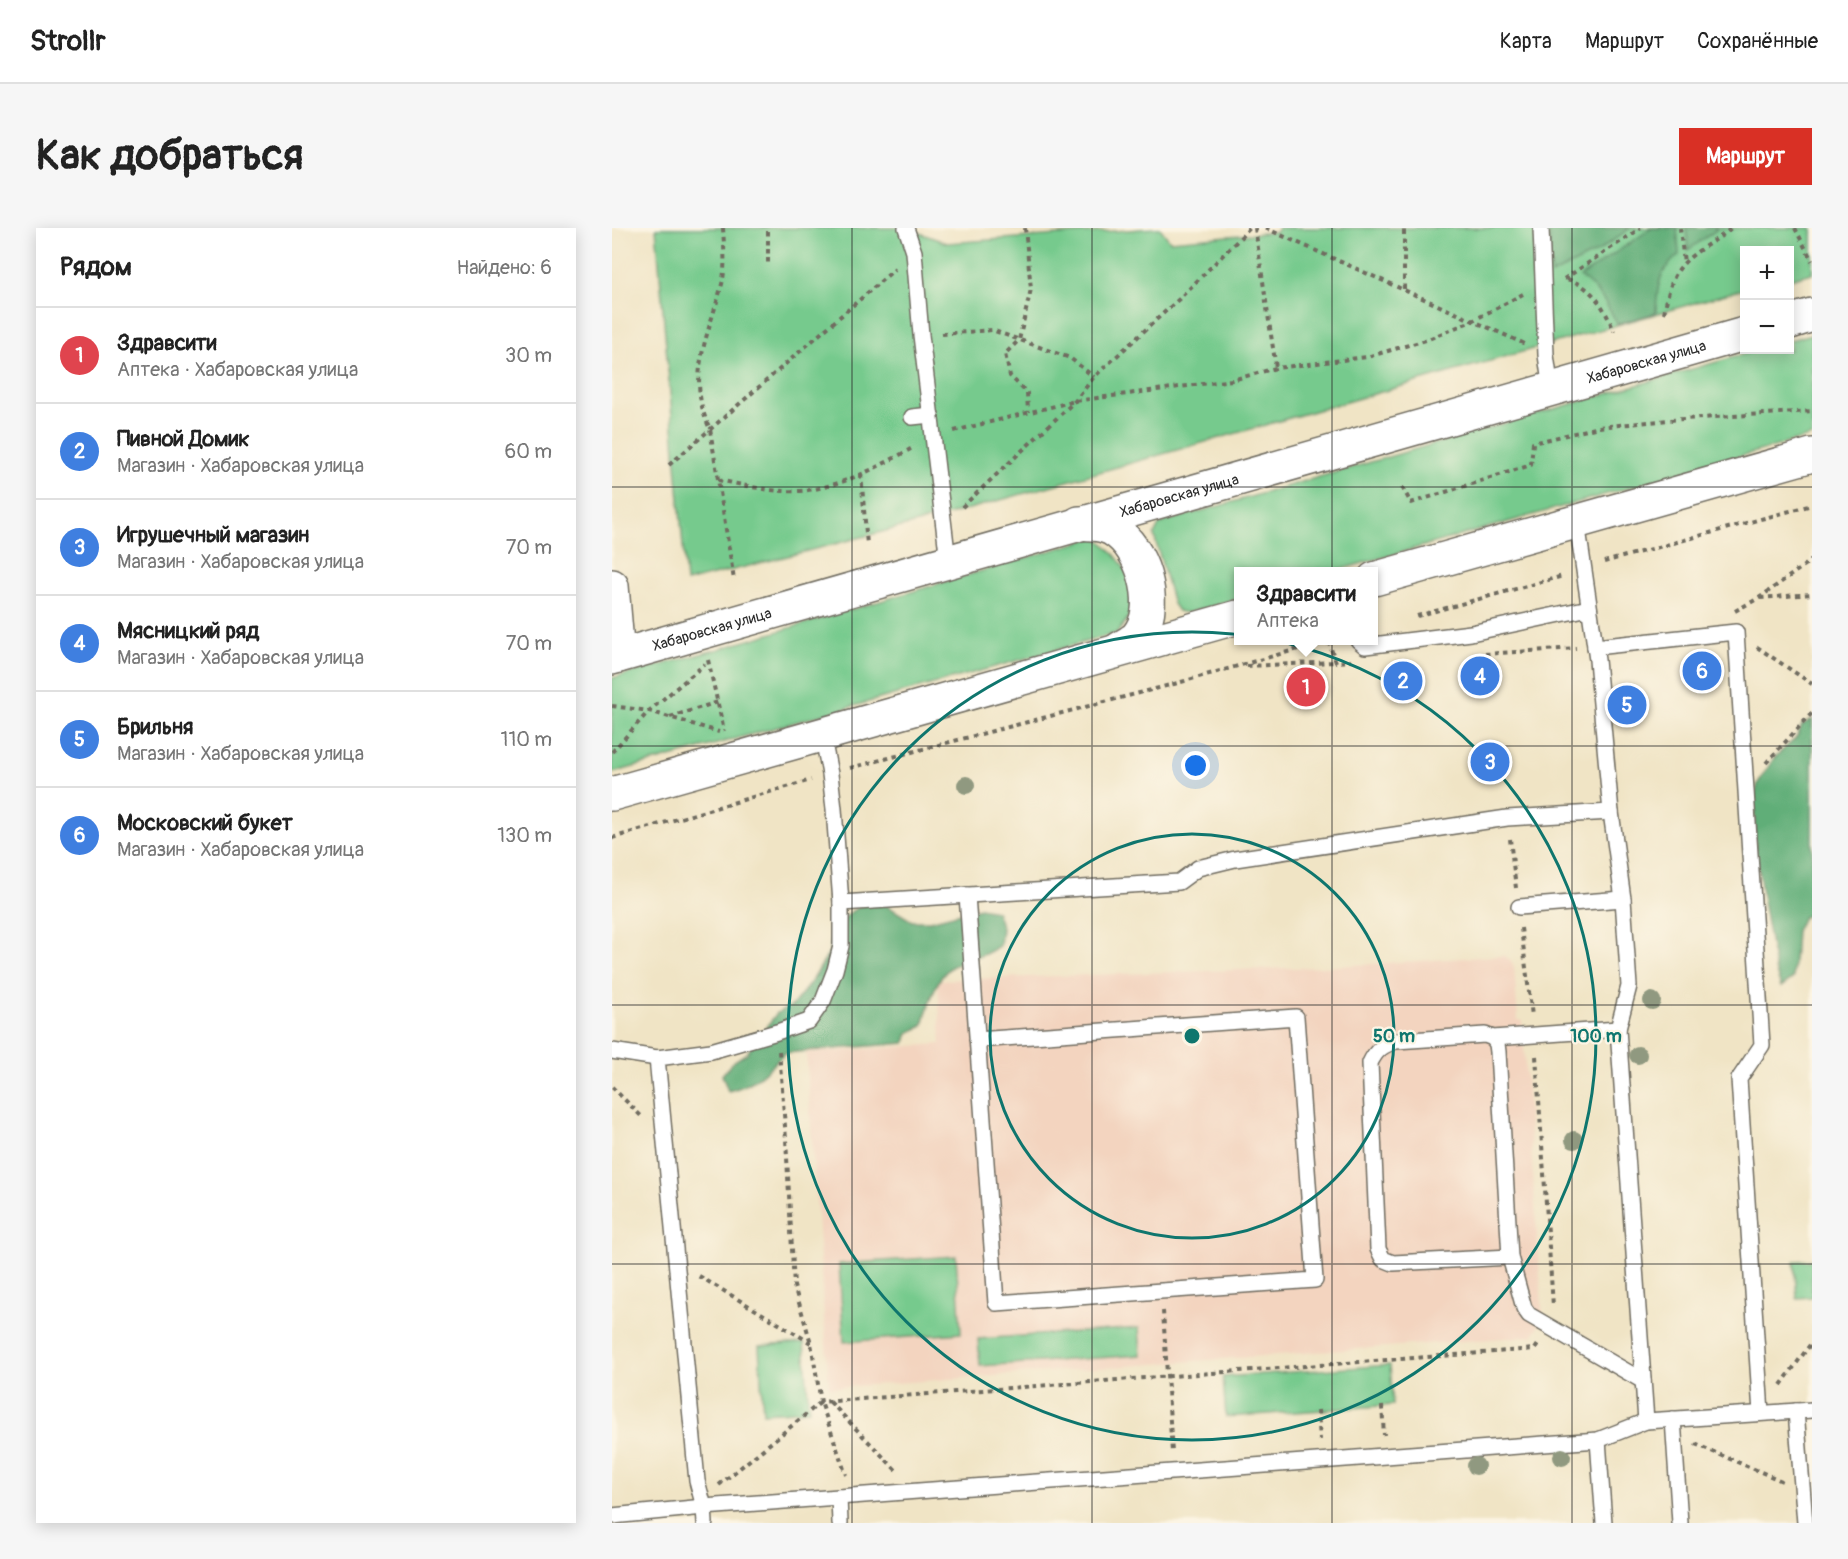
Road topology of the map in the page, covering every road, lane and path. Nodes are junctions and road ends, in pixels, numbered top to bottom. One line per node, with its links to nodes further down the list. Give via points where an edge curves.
1 (723, 228): 39 (path, via 723,282 708,324 699,370 700,397)
2 (906, 228): 15 (lane)
3 (1025, 228): 29 (path, via 1031,289)
4 (1250, 228): 32 (path)
5 (1256, 228): 31 (path)
6 (1265, 228): 21 (path)
7 (1404, 228): 21 (path)
8 (1540, 228): 20 (lane)
9 (1641, 228): 19 (path)
10 (1680, 228): 17 (path)
11 (1731, 228): 14 (path)
12 (1795, 228): 16 (path)
13 (768, 231): 18 (path)
14 (1726, 231): 17 (path)
15 (914, 252): 27 (lane); 39 (path)
16 (1812, 261)
17 (1684, 263): 22 (path, via 1671,281)
18 (768, 265)
19 (1566, 279): 20 (path); 26 (path, via 1589,290)
20 (1542, 285): 24 (path); 30 (lane)
21 (1404, 290): 24 (path)
22 (1664, 313)
23 (1812, 315): 25 (main road)
24 (1474, 320): 30 (path); 31 (path, via 1426,340 1366,357)
25 (1794, 321)
26 (1614, 331)
27 (921, 335): 29 (path, via 992,330); 37 (lane)
28 (1740, 335): 33 (main road, Хабаровская улица)
29 (1019, 340): 32 (path, via 1070,358); 36 (path, via 1005,354 1010,376 1027,393)
30 (1546, 355): 33 (lane)
31 (1276, 368): 34 (path, via 1232,380)
32 (1094, 377): 34 (path)
33 (1551, 390): 47 (main road, Хабаровская улица)
34 (1075, 401): 36 (path); 48 (path)
35 (1812, 411): 45 (path, via 1599,427 1533,443 1531,465 1411,503)
36 (1028, 412): 40 (path)
37 (931, 415): 38 (lane); 40 (lane)
38 (912, 417)
39 (710, 429): 42 (path); 44 (path)
40 (933, 436): 43 (path); 48 (lane)
41 (1812, 455): 46 (main road)
42 (669, 465)
43 (861, 474): 44 (path, via 804,491 762,489); 49 (path)
44 (718, 480): 53 (path)
45 (1402, 488)
46 (1577, 522): 52 (main road); 57 (lane)
47 (1079, 523): 51 (main road, Хабаровская улица); 63 (main road, via 1101,525 1118,533 1132,548 1141,567 1148,592 1147,617 1137,637)
48 (943, 525): 51 (lane)
49 (867, 545)
50 (1812, 560): 56 (path)
51 (948, 561): 65 (main road, Хабаровская улица)
52 (1378, 578)
53 (734, 580)
54 (612, 586): 65 (main road)
55 (1812, 594): 56 (path)
56 (1759, 598): 59 (path, via 1735,611)
57 (1589, 608): 60 (lane, via 1471,633); 62 (lane)
58 (1234, 618): 63 (main road)
59 (1736, 632): 62 (lane); 69 (path); 78 (lane)
60 (1378, 644)
61 (1312, 645): 68 (path)
62 (1595, 647): 80 (lane)
63 (1116, 651): 75 (main road)
64 (706, 653): 66 (path)
65 (615, 657)
66 (708, 662): 70 (path); 72 (path)
67 (1336, 662): 68 (path)
68 (1238, 666): 77 (path)
69 (1812, 684)
70 (718, 702): 74 (path); 74 (path, via 725,734)
71 (612, 706): 72 (path)
72 (649, 711): 74 (path); 76 (path)
73 (1812, 713): 78 (path)
74 (669, 717)
75 (822, 733): 77 (lane); 79 (main road)
76 (612, 752)
77 (830, 774): 82 (path); 85 (lane)
78 (1746, 785): 108 (lane, via 1762,1045 1739,1079)
79 (612, 794)
80 (1611, 812): 81 (lane); 84 (lane)
81 (1507, 818): 83 (lane, via 1236,858 1198,868 1179,882); 86 (path)
82 (612, 838)
83 (967, 895): 85 (lane); 91 (lane)
84 (1623, 899): 86 (lane); 87 (lane, via 1629,986)
85 (841, 903): 88 (lane, via 842,945 823,1001 809,1021)
86 (1519, 907): 89 (path)
87 (1618, 1029): 89 (lane); 101 (lane)
88 (777, 1032): 93 (lane, via 711,1052); 99 (path, via 794,1286)
89 (1535, 1034): 90 (lane); 97 (path, via 1554,1317)
90 (1493, 1038): 94 (lane, via 1498,1052); 94 (lane, via 1485,1035 1396,1041 1383,1045 1374,1054 1370,1063 1378,1249 1383,1259 1393,1263)
91 (977, 1040): 96 (lane, via 996,1303); 96 (lane, via 1296,1017 1315,1280)
92 (612, 1051): 93 (lane)
93 (657, 1058): 95 (lane)
94 (1510, 1257): 97 (lane, via 1526,1311)
95 (676, 1263): 99 (path); 118 (lane)
96 (1161, 1291): 100 (path)
97 (1548, 1327): 100 (path, via 1535,1349); 101 (lane)
98 (1812, 1342): 108 (path)
99 (811, 1344): 102 (path)
100 (1168, 1376): 103 (path); 114 (path)
101 (1643, 1381): 110 (lane)
102 (821, 1402): 103 (path); 117 (path); 118 (path)
103 (830, 1402): 116 (path)
104 (1382, 1406): 112 (path)
105 (1318, 1410): 113 (path)
106 (1812, 1410): 107 (lane)
107 (1796, 1411): 108 (lane); 115 (lane)
108 (1761, 1413): 109 (lane)
109 (1673, 1419): 110 (lane); 115 (path, via 1688,1441); 123 (lane)
110 (1646, 1421): 111 (lane)
111 (1598, 1440): 112 (lane); 122 (lane)
112 (1386, 1456): 113 (lane)
113 (1321, 1461): 114 (lane)
114 (1173, 1472): 116 (lane)
115 (1802, 1489): 124 (lane)
116 (917, 1491): 117 (lane)
117 (846, 1496): 118 (lane); 121 (lane)
118 (702, 1503): 119 (lane); 120 (lane)
119 (612, 1516)
120 (705, 1523)
121 (840, 1523)
122 (1604, 1523)
123 (1680, 1523)
124 (1805, 1523)

